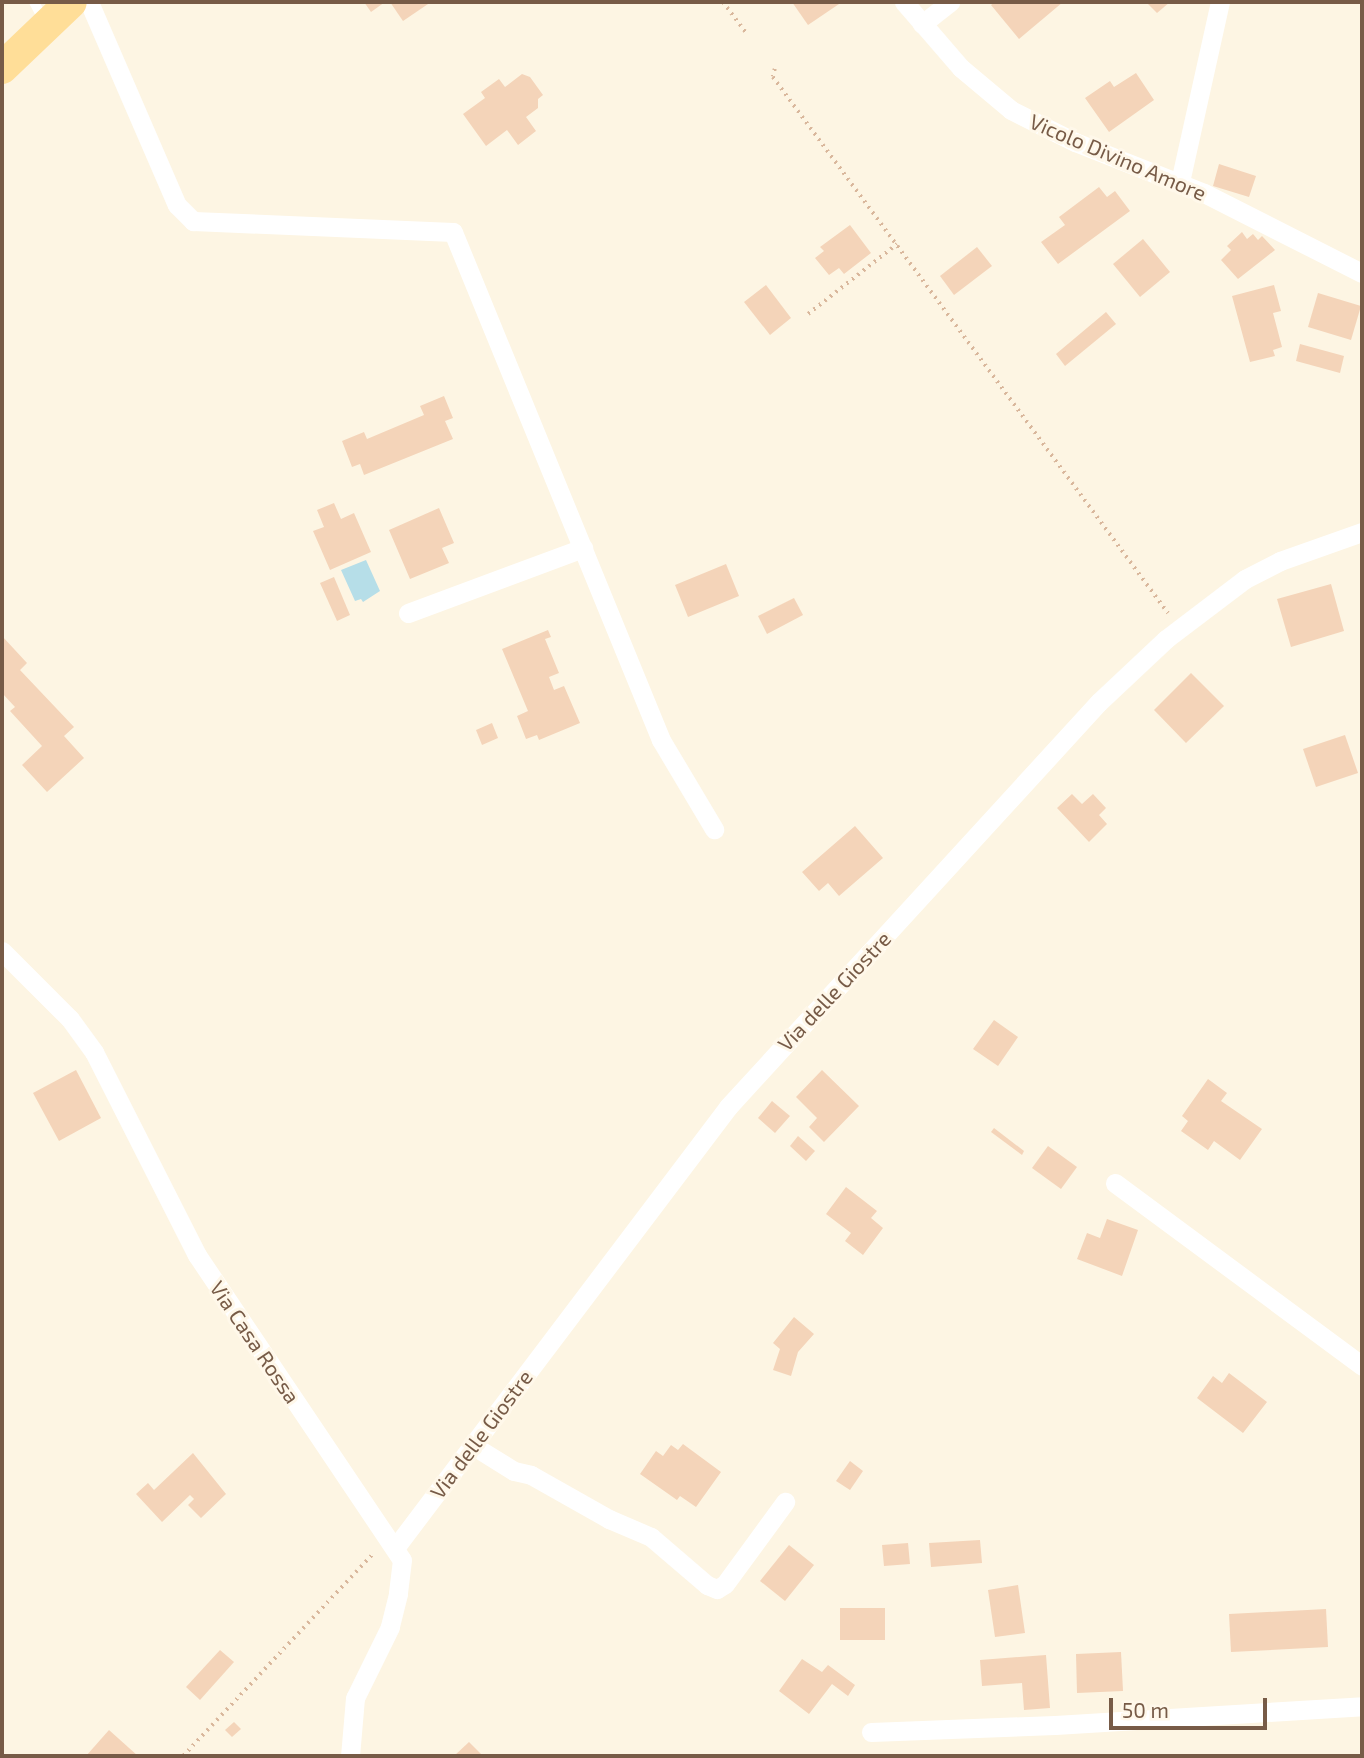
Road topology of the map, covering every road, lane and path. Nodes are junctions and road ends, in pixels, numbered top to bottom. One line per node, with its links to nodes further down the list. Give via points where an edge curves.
1 (71, 2): 7 (main road)
2 (89, 2): 17 (street, via 177,205 193,220 453,232)
3 (723, 2): 9 (path)
4 (904, 2): 8 (street, Vicolo Divino Amore)
5 (950, 2): 8 (street)
6 (1220, 2): 12 (street)
7 (40, 14): 10 (main road)
8 (922, 24): 12 (street, Vicolo Divino Amore, via 961,68 1011,110 1075,142)
9 (748, 35)
10 (2, 68)
11 (775, 69): 13 (path, via 774,77)
12 (1180, 183): 14 (street, Vicolo Divino Amore)
13 (897, 244): 15 (path); 19 (path)
14 (1362, 273)
15 (808, 314)
16 (1362, 532): 19 (street, Via delle Giostre, via 1257,571)
17 (583, 548): 18 (street); 20 (street, via 661,740)
18 (408, 613)
19 (1179, 629): 24 (street, Via delle Giostre, via 1100,702 745,1088)
20 (714, 829)
21 (2, 951): 26 (street, Via Casa Rossa, via 70,1019 100,1061 197,1255)
22 (1115, 1183): 23 (street)
23 (1362, 1366)
24 (472, 1445): 25 (street, via 513,1471 531,1475 651,1537 706,1585 717,1589 726,1584); 26 (street, Via delle Giostre)
25 (785, 1502)
26 (392, 1543): 29 (path); 30 (street, Via Casa Rossa, via 402,1560 396,1605 357,1690)
27 (1362, 1706): 28 (street)
28 (871, 1732)
29 (183, 1756)
30 (350, 1756)

